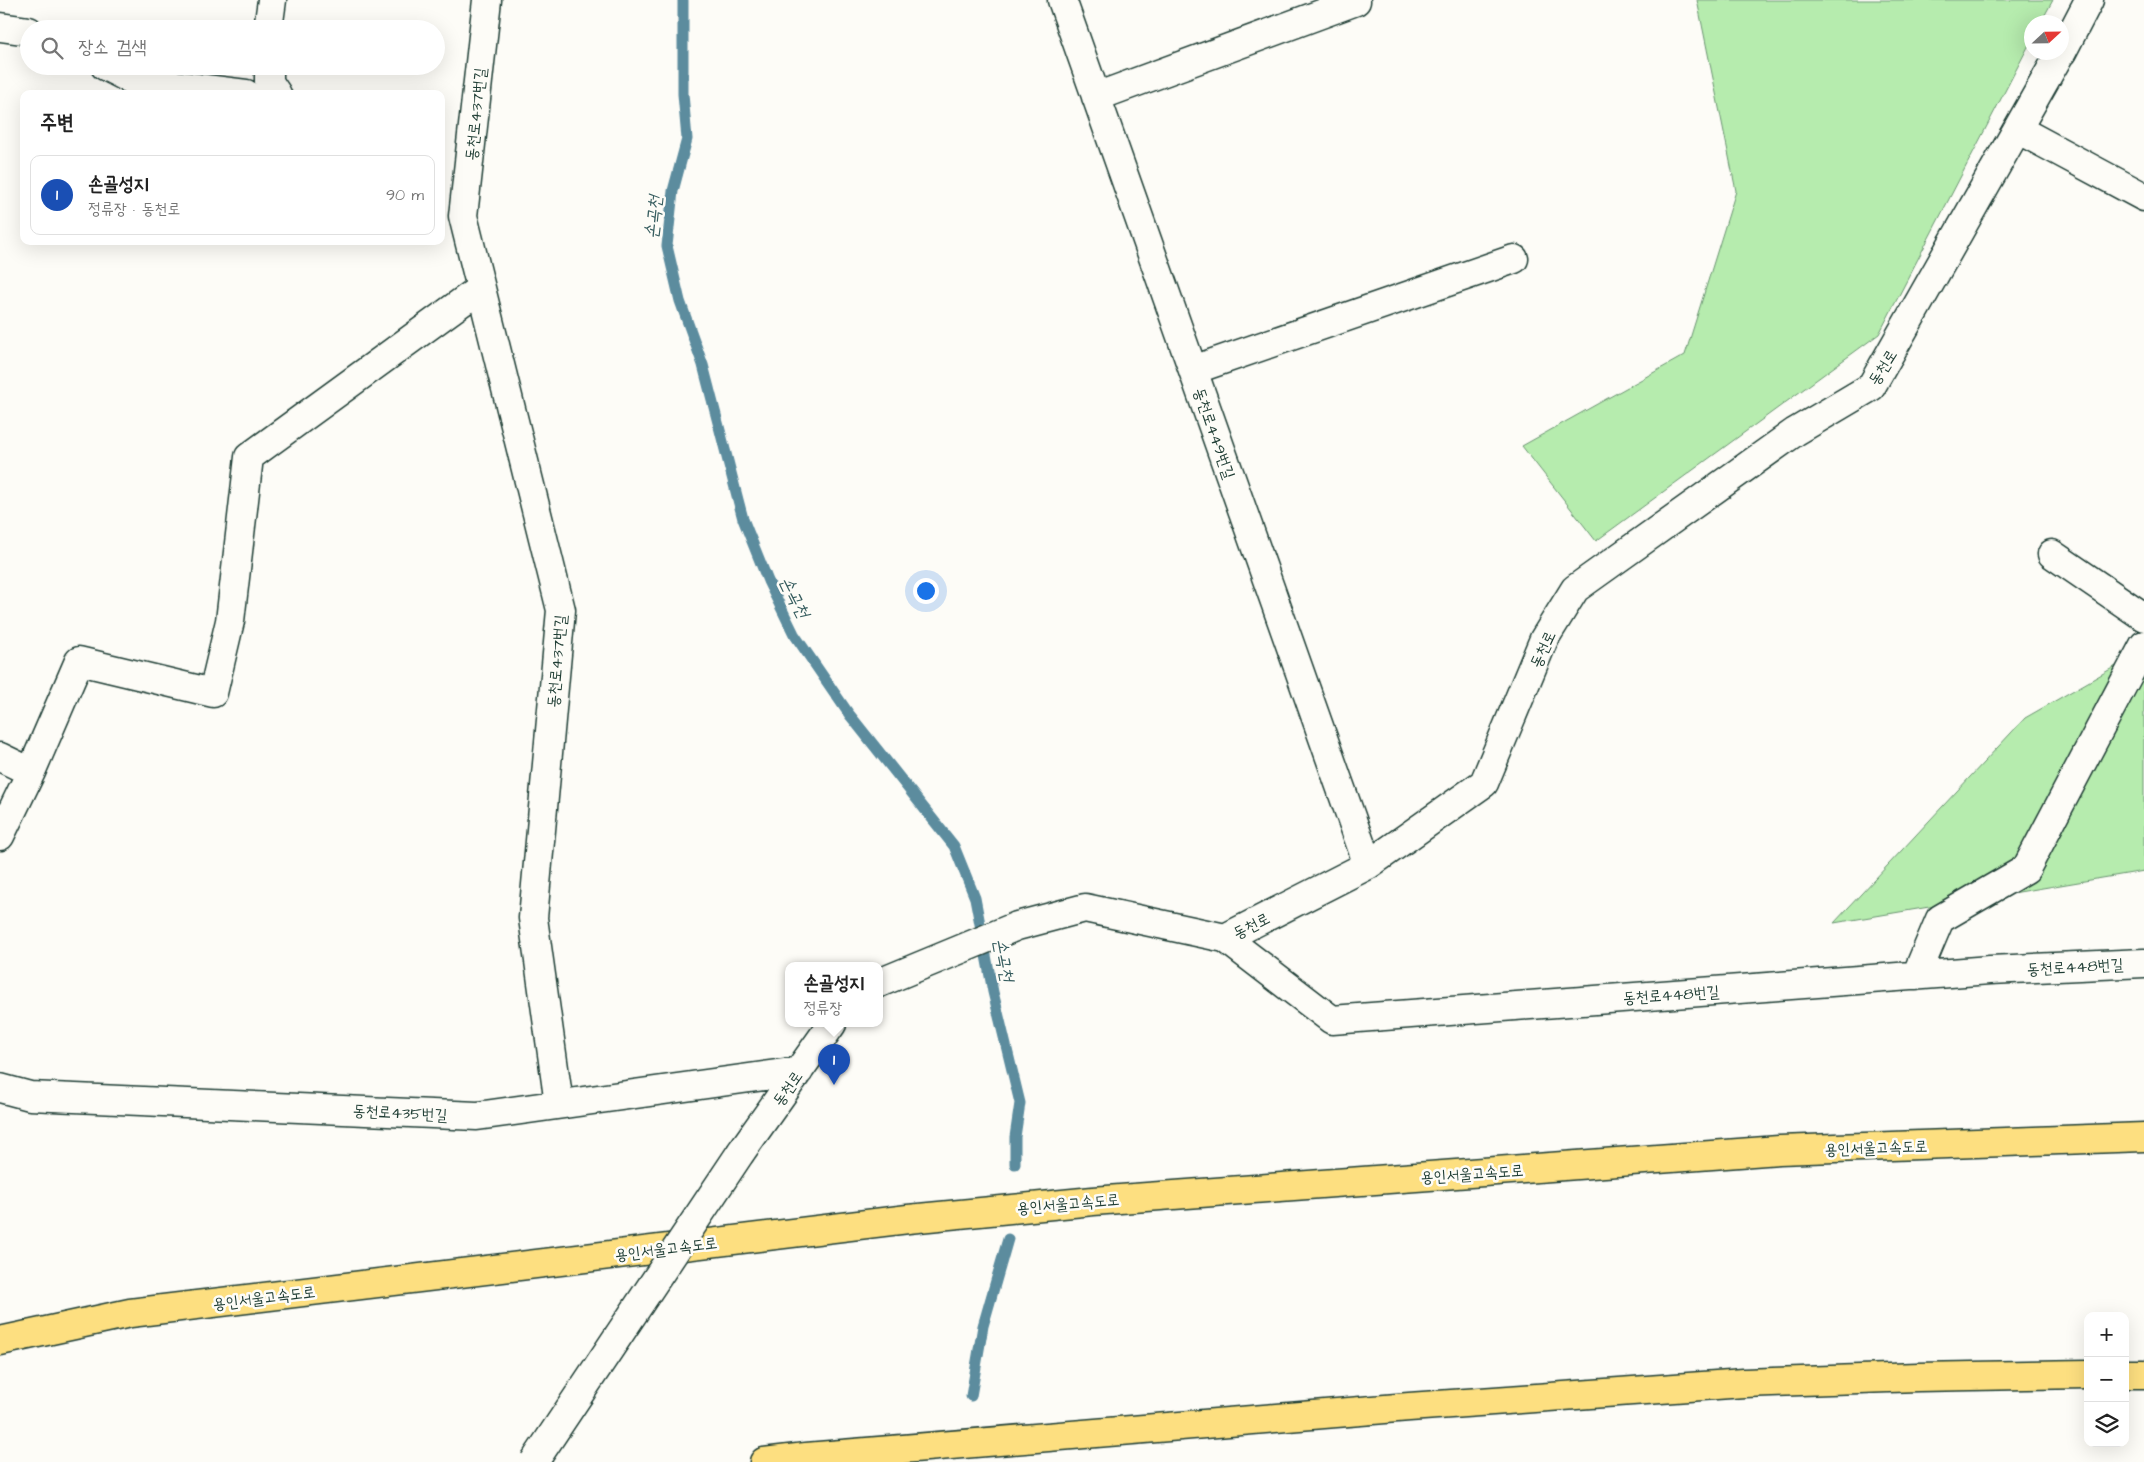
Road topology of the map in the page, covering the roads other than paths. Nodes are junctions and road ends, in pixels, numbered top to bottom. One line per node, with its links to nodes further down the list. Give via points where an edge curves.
1 (272, 0): 6 (street)
2 (487, 0): 18 (street, 동천로437번길, via 463,216)
3 (1062, 0): 15 (street, 동천로449번길)
4 (2089, 0): 9 (street, 동천로)
5 (1356, 1): 15 (street)
6 (269, 20)
7 (0, 26): 8 (street)
8 (20, 29)
9 (2069, 37)
10 (2057, 60): 16 (street, 동천로)
11 (122, 75): 13 (street, via 132,80)
12 (269, 75): 14 (street)
13 (213, 90)
14 (274, 90)
15 (1096, 97): 21 (street, 동천로449번길)
16 (2019, 130): 17 (street); 28 (street, 동천로, via 1871,387 1795,432 1575,589 1544,639 1484,783)
17 (2144, 197)
18 (453, 226): 20 (street, 동천로437번길)
19 (1514, 259): 21 (street)
20 (480, 288): 26 (street, via 249,457 230,621 213,693 79,661); 36 (street, 동천로437번길, via 562,610 533,918)
21 (1193, 370): 28 (street, 동천로449번길)
22 (2052, 554): 23 (street)
23 (2144, 617)
24 (2144, 646): 31 (street, via 2026,869 1940,919)
25 (0, 758): 26 (street)
26 (31, 772): 27 (street)
27 (0, 836)
28 (1368, 865): 29 (street, 동천로)
29 (1225, 938): 31 (street, 동천로448번길, via 1332,1020); 32 (street, 동천로, via 1085,908 1017,926)
30 (2144, 963): 31 (street, 동천로448번길)
31 (1916, 976)
32 (883, 981)
33 (830, 1027): 34 (street, 동천로)
34 (799, 1070): 36 (street, 동천로435번길); 42 (street, 동천로, bridge)
35 (0, 1088): 36 (street, 동천로435번길, via 30,1096 477,1116)
36 (559, 1104)
37 (2144, 1137): 38 (highway, 용인서울고속도로, via 1779,1150 1083,1202 908,1219 130,1313)
38 (0, 1341)
39 (2084, 1374): 43 (highway, via 1918,1376 1734,1384 1409,1407)
40 (2129, 1374): 41 (highway)
41 (2144, 1374)
42 (534, 1462)
43 (764, 1462)

